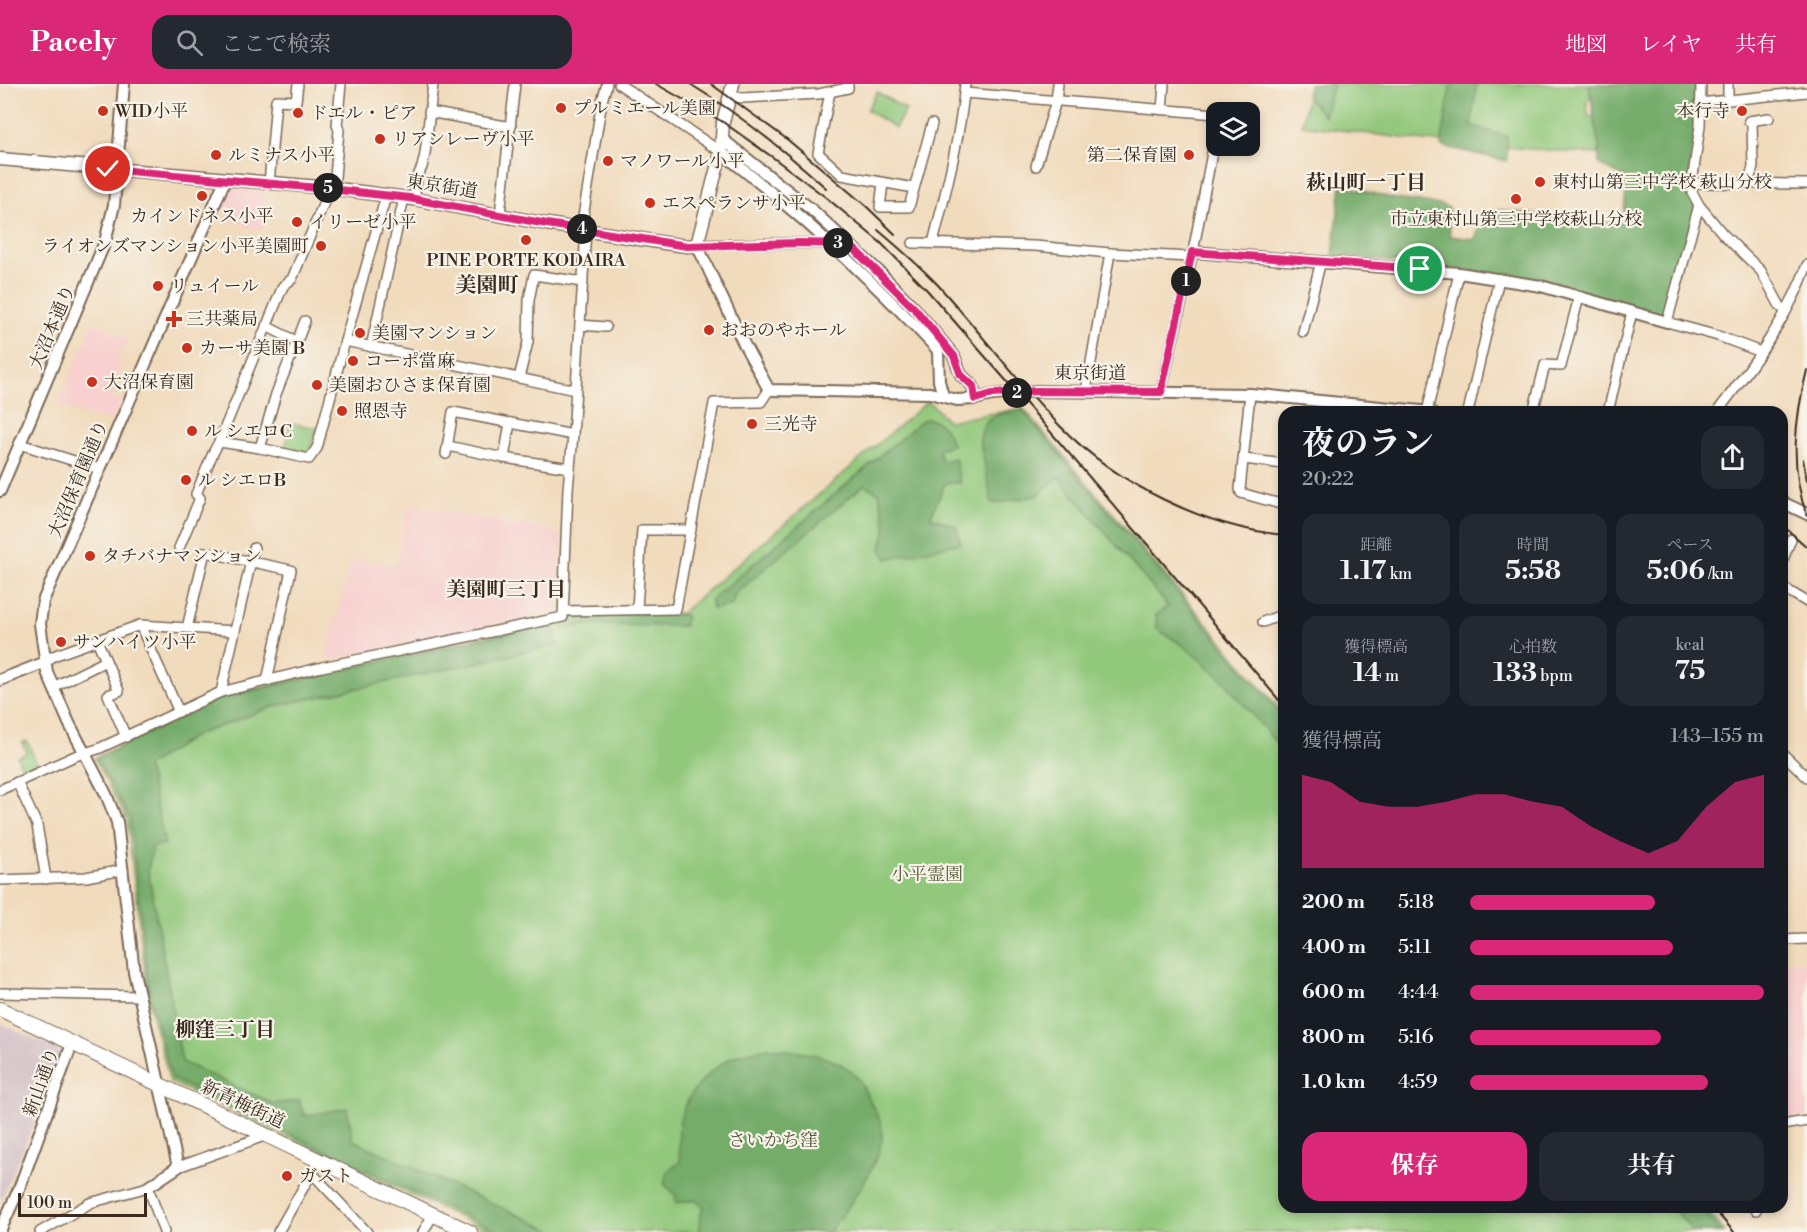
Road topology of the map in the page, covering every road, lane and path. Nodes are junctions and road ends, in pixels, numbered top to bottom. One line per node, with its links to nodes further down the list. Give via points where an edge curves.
1 (124, 84): 33 (street, 大沼本通り)
2 (298, 84): 38 (street, via 296,101 276,100)
3 (341, 84): 40 (street)
4 (433, 84): 23 (street)
5 (515, 84): 27 (street)
6 (607, 84): 46 (street)
7 (619, 84): 29 (street)
8 (848, 84): 16 (street, via 848,88)
9 (1058, 84): 20 (street)
10 (1164, 84): 22 (street)
11 (1701, 84): 21 (street)
12 (1728, 84): 19 (street)
13 (1768, 84): 18 (street)
14 (965, 88): 20 (street); 49 (street)
15 (732, 90): 16 (street, via 742,98); 28 (main road)
16 (830, 92): 35 (street, via 818,153 842,176)
17 (1807, 92): 18 (street)
18 (1769, 96): 19 (street)
19 (1728, 100): 21 (street)
20 (1056, 101): 22 (street); 32 (street)
21 (1700, 103): 36 (street)
22 (1162, 110): 24 (street)
23 (429, 112): 27 (street); 43 (street, via 425,154)
24 (1206, 113)
25 (1769, 118): 37 (street, via 1750,121 1753,167)
26 (932, 124): 41 (street)
27 (511, 127): 45 (street)
28 (722, 139): 29 (main road); 50 (street)
29 (721, 152): 47 (street); 51 (main road)
30 (1211, 156): 53 (street)
31 (0, 159): 33 (main road, 東京街道)
32 (1036, 166)
33 (117, 170): 34 (main road, 東京街道); 89 (street, 大沼本通り, via 105,242)
34 (225, 180): 38 (main road, 東京街道); 95 (street, 大沼保育園通り)
35 (883, 183): 41 (street); 41 (street, via 880,207 909,207)
36 (1692, 183): 37 (street); 44 (street)
37 (1748, 183): 39 (street)
38 (269, 184): 40 (main road, 東京街道)
39 (1807, 184)
40 (332, 189): 42 (main road, 東京街道); 65 (street, via 292,279 283,286)
41 (914, 189)
42 (386, 196): 43 (main road, 東京街道); 69 (street)
43 (409, 199): 45 (main road, 東京街道); 70 (street)
44 (1699, 205): 60 (street, via 1761,271); 63 (street)
45 (500, 214): 46 (main road, 東京街道)
46 (583, 230): 51 (main road, 東京街道); 58 (street)
47 (830, 243): 50 (street); 51 (street); 78 (street, via 936,348)
48 (913, 243): 49 (street)
49 (933, 243): 52 (street)
50 (849, 244): 79 (street, via 915,309 954,356 961,375 973,386)
51 (697, 245): 74 (street)
52 (1110, 253): 53 (street); 75 (street)
53 (1192, 255): 54 (street); 76 (street)
54 (1321, 261): 56 (street); 67 (street)
55 (1807, 265): 60 (street)
56 (1459, 273): 57 (street); 81 (street)
57 (1499, 279): 59 (street); 82 (street)
58 (583, 282): 64 (street); 72 (street, via 534,275 528,342)
59 (1579, 297): 61 (street); 83 (street, via 1561,366 1545,365)
60 (1785, 311): 71 (street)
61 (1632, 312): 63 (street); 84 (street)
62 (305, 321): 68 (street)
63 (1667, 322): 71 (street)
64 (580, 325): 66 (street); 73 (street)
65 (266, 326): 68 (street); 88 (street)
66 (606, 327)
67 (1303, 332)
68 (296, 341): 90 (street)
69 (345, 341): 70 (street); 90 (street, via 317,448 309,459)
70 (371, 347): 72 (street)
71 (1761, 352): 85 (street)
72 (519, 378): 73 (street)
73 (575, 390): 87 (street)
74 (769, 390): 78 (street, 東京街道); 100 (street, via 761,402 714,404)
75 (1086, 391): 76 (street, 東京街道); 79 (street, 東京街道, via 992,394)
76 (1161, 392): 77 (street, 東京街道)
77 (1250, 394): 80 (street, 東京街道); 92 (street)
78 (943, 396): 79 (street, 東京街道)
79 (975, 399)
80 (1344, 406)
81 (1430, 406)
82 (1469, 406)
83 (1535, 406)
84 (1609, 406)
85 (1721, 406)
86 (510, 423): 87 (street); 91 (street); 91 (street, via 453,412 447,450)
87 (573, 435): 94 (street)
88 (219, 442): 90 (street); 103 (street, via 196,494 200,498)
89 (20, 444): 95 (street); 96 (street, 大沼本通り)
90 (260, 448)
91 (504, 458): 94 (street)
92 (1244, 459): 93 (street); 97 (street, via 1241,493)
93 (1278, 463)
94 (570, 468): 109 (street)
95 (100, 469): 117 (street, 大沼保育園通り, via 43,601 40,624)
96 (0, 491)
97 (1278, 503)
98 (1788, 505): 99 (street)
99 (1807, 514)
100 (692, 530): 108 (street, via 676,609); 108 (street, via 642,530)
101 (1791, 539): 102 (street)
102 (1788, 547)
103 (179, 548)
104 (254, 548): 105 (street)
105 (251, 562): 113 (street, via 205,552); 114 (street); 119 (street, via 291,570)
106 (1788, 591): 107 (street)
107 (1807, 602)
108 (637, 609): 109 (street)
109 (564, 610): 119 (street, via 563,616)
110 (1278, 616): 111 (street)
111 (1263, 622)
112 (140, 625): 113 (street); 115 (street); 122 (street)
113 (187, 628): 114 (street)
114 (234, 631): 121 (street)
115 (97, 640): 116 (street); 117 (street)
116 (106, 661): 120 (street); 123 (street, via 118,691 108,695)
117 (46, 662): 118 (street); 120 (street, 大沼保育園通り)
118 (0, 680)
119 (267, 681): 121 (street)
120 (53, 687): 124 (street, 大沼保育園通り)
121 (221, 692): 122 (street)
122 (179, 712): 123 (street)
123 (126, 737): 124 (street)
124 (85, 752): 127 (street); 129 (street, 大沼保育園通り, via 117,822)
125 (1788, 759): 126 (street)
126 (1807, 777)
127 (17, 782): 128 (street); 130 (street, via 37,825)
128 (0, 790)
129 (123, 870): 130 (street, via 86,878); 135 (street, 大沼保育園通り)
130 (46, 879): 131 (street)
131 (0, 880)
132 (1807, 939): 133 (street)
133 (1788, 940)
134 (0, 993): 135 (street)
135 (139, 996): 138 (street, 大沼保育園通り)
136 (0, 1008): 137 (main road, 新青梅街道)
137 (72, 1044): 138 (main road, 新青梅街道); 147 (street, 新山通り)
138 (160, 1085): 141 (main road, 新青梅街道); 143 (street, 大沼保育園通り)
139 (1807, 1121): 140 (street)
140 (1788, 1124)
141 (267, 1135): 142 (main road, 新青梅街道); 143 (street)
142 (319, 1160): 144 (street); 146 (main road, 新青梅街道)
143 (178, 1167): 145 (street)
144 (312, 1173): 150 (street); 151 (street)
145 (148, 1187): 148 (street, via 90,1203); 149 (street)
146 (433, 1215): 152 (street); 153 (main road, 新青梅街道)
147 (0, 1232)
148 (39, 1232)
149 (164, 1232)
150 (278, 1232)
151 (368, 1232)
152 (423, 1232)
153 (470, 1232)

